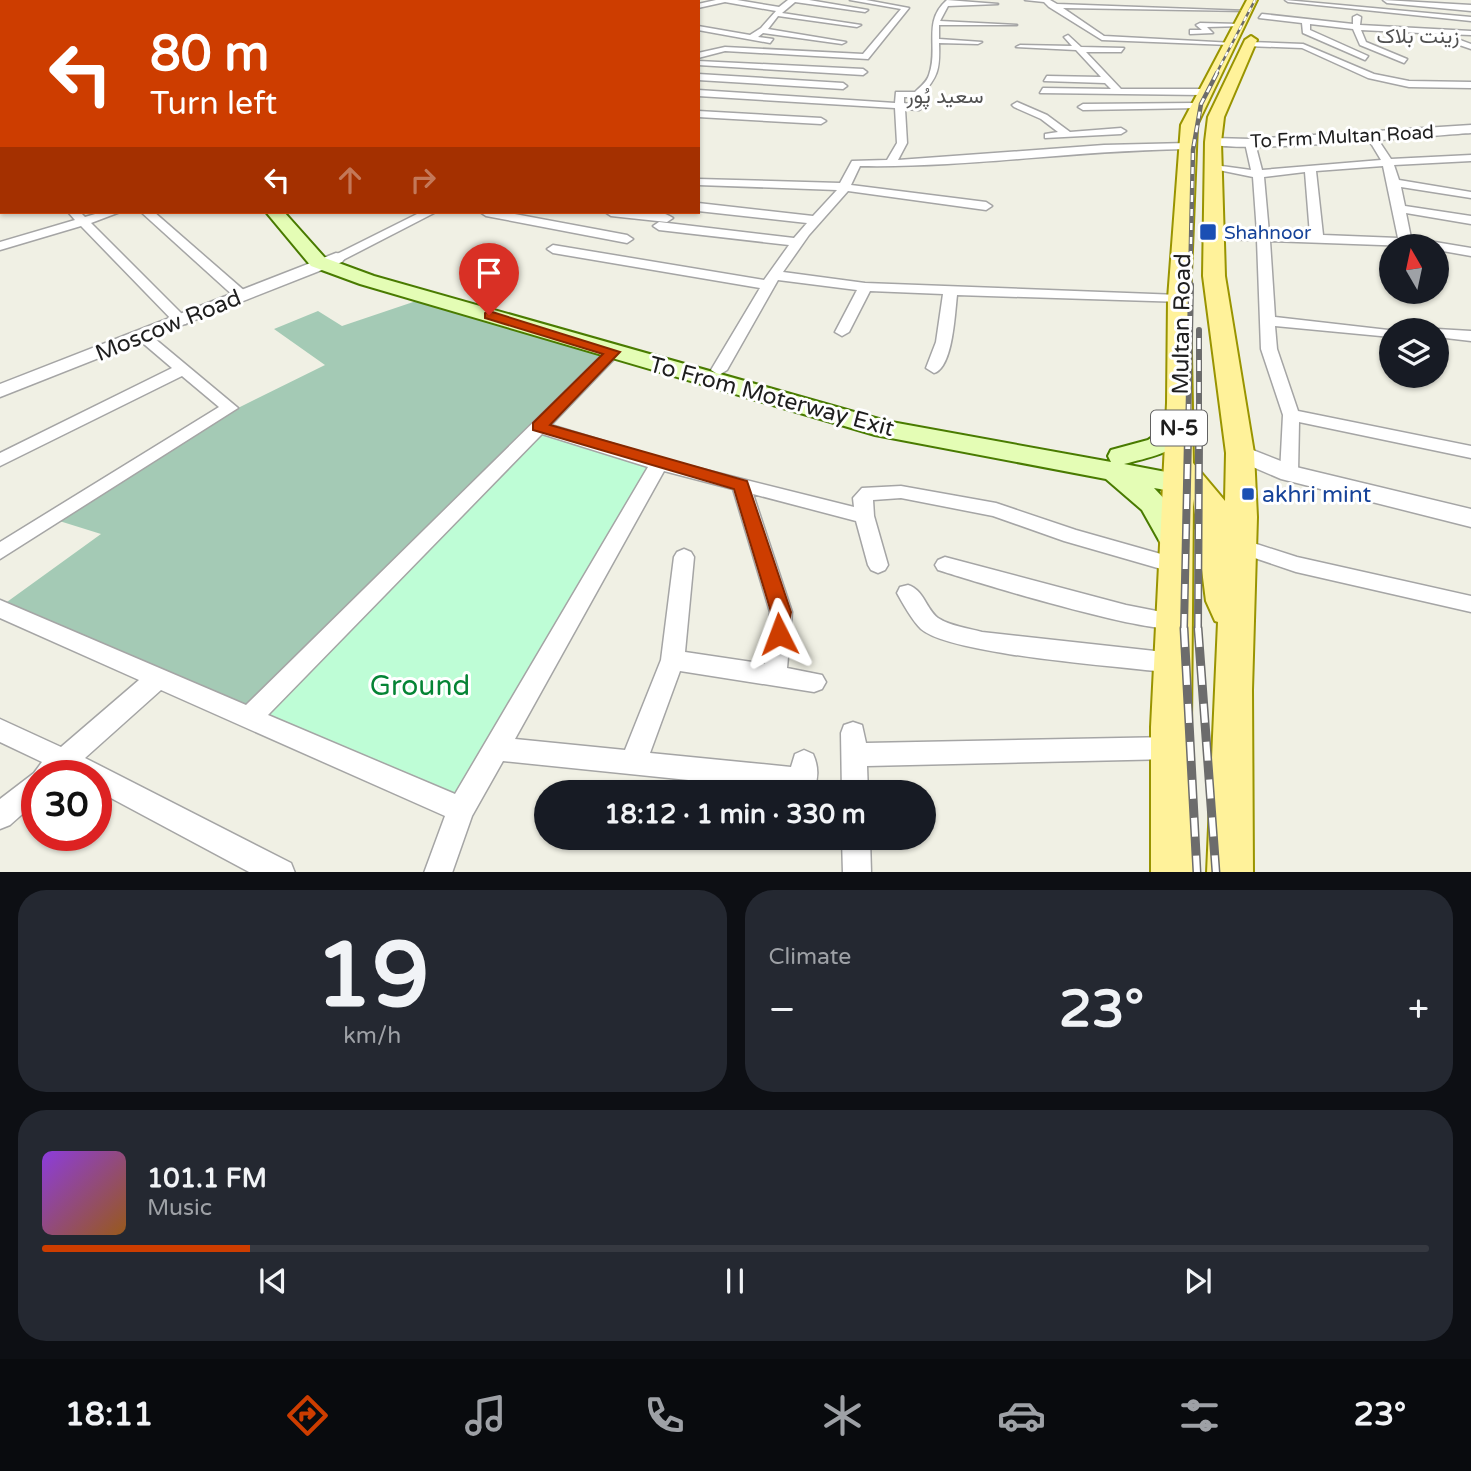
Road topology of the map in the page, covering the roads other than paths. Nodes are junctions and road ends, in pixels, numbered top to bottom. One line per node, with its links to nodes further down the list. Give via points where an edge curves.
1 (725, 0): 13 (street); 19 (street)
2 (794, 0): 17 (street); 19 (street)
3 (853, 0): 16 (street)
4 (907, 0): 16 (street)
5 (1028, 0): 14 (street, via 1046,1)
6 (1289, 0): 10 (street); 21 (street)
7 (1387, 0): 8 (street)
8 (1416, 1): 15 (street)
9 (949, 2): 11 (street); 24 (street)
10 (1326, 2): 12 (street); 25 (street)
11 (995, 4)
12 (1357, 4): 22 (street); 29 (street)
13 (700, 6)
14 (1051, 6): 21 (street); 31 (street)
15 (1471, 8)
16 (899, 10): 17 (street); 46 (street, via 865,57)
17 (873, 11): 20 (street)
18 (977, 12): 26 (street)
19 (778, 13): 20 (street); 28 (street); 32 (street); 34 (street)
20 (864, 18): 28 (street)
21 (1251, 19): 23 (street); 31 (street, via 1102,38); 31 (street, via 1200,25 1209,33); 45 (street); 57 (street, via 1371,76 1409,84); 62 (main road, Multan Road / N-5); 77 (main road, Multan Road / N-5)
22 (1471, 19)
23 (1306, 21): 25 (street); 50 (street, via 1306,31)
24 (936, 23): 26 (street); 38 (street)
25 (1326, 23): 29 (street)
26 (983, 24): 27 (street)
27 (1013, 24)
28 (857, 26): 34 (street)
29 (1356, 27): 33 (street); 51 (street, via 1367,46)
30 (700, 28): 36 (street)
31 (1088, 29)
32 (765, 30): 36 (street); 39 (street)
33 (1433, 32): 37 (street, via 1457,32); 41 (street)
34 (850, 33): 39 (street)
35 (1068, 37): 45 (street)
36 (750, 38): 44 (street); 46 (street)
37 (1471, 38): 41 (street)
38 (935, 41): 40 (street); 64 (street, via 933,75 917,95 899,94)
39 (842, 42): 46 (street)
40 (978, 42)
41 (1458, 42): 43 (street)
42 (1020, 47): 45 (street)
43 (1471, 47)
44 (725, 49): 46 (street); 47 (street)
45 (1079, 49): 49 (street)
46 (833, 53)
47 (700, 55)
48 (1029, 57): 49 (street)
49 (1086, 57): 56 (street)
50 (1365, 58)
51 (1404, 61)
52 (700, 63): 53 (street)
53 (863, 72)
54 (700, 77): 58 (street)
55 (1047, 79): 56 (street)
56 (1107, 80): 60 (street)
57 (1471, 85)
58 (843, 86)
59 (1042, 91): 60 (street)
60 (1119, 92): 62 (street)
61 (700, 93): 64 (street)
62 (1200, 99): 66 (street); 77 (main road, Multan Road / N-5, via 1189,125)
63 (1017, 105): 71 (street)
64 (899, 106): 65 (street); 81 (street, via 902,143)
65 (919, 107)
66 (1083, 107)
67 (700, 114): 68 (street)
68 (821, 121)
69 (1471, 129): 73 (street, To Frm Multan Road)
70 (1121, 131): 72 (street)
71 (1069, 135): 72 (street); 74 (street)
72 (1084, 135): 76 (street)
73 (1367, 135): 75 (street, To Frm Multan Road); 79 (street)
74 (1049, 136)
75 (1250, 143): 77 (street, To Frm Multan Road); 84 (street)
76 (1104, 147): 77 (street); 81 (street)
77 (1205, 152): 84 (street); 104 (main road, Multan Road / N-5); 119 (main road, Multan Road / N-5)
78 (1471, 158): 80 (street)
79 (1390, 162): 80 (street); 82 (street); 85 (street)
80 (1418, 162): 83 (street)
81 (890, 165): 87 (street, via 856,163)
82 (1310, 168): 84 (street); 107 (street)
83 (1471, 171)
84 (1258, 174): 106 (street)
85 (1393, 182): 88 (street); 91 (street)
86 (701, 184): 87 (street)
87 (844, 187): 89 (street); 101 (street)
88 (1471, 195)
89 (986, 206)
90 (700, 207): 101 (street)
91 (1398, 208): 102 (street); 103 (street)
92 (96, 214): 100 (street)
93 (149, 214): 118 (street)
94 (277, 214): 114 (main road)
95 (296, 214): 114 (main road)
96 (426, 214): 114 (street)
97 (507, 214): 105 (street)
98 (650, 214): 99 (street)
99 (670, 215): 109 (street, via 659,226)
100 (79, 216): 110 (street); 120 (street)
101 (816, 220): 109 (street)
102 (1471, 220)
103 (1403, 234)
104 (1211, 235): 106 (street); 132 (main road, Multan Road / N-5)
105 (627, 239)
106 (1262, 239): 107 (street); 121 (street)
107 (1317, 240): 108 (street)
108 (1379, 241)
109 (797, 242): 115 (street)
110 (0, 246)
111 (553, 249): 115 (street)
112 (1449, 249): 113 (street)
113 (1471, 252)
114 (329, 261): 118 (street, Moscow Road); 127 (main road, To From Moterway Exit); 130 (main road, To From Moterway Exit)
115 (771, 280): 116 (street); 130 (street)
116 (865, 288): 117 (street); 122 (street)
117 (950, 290): 119 (street); 128 (street, via 944,342)
118 (242, 296): 120 (street, Moscow Road)
119 (1179, 299): 135 (main road, Multan Road / N-5)
120 (181, 321): 125 (street, Moscow Road)
121 (1267, 321): 123 (street); 133 (street, via 1269,349)
122 (842, 332)
123 (1379, 332)
124 (1449, 334): 126 (street)
125 (143, 336): 129 (street); 131 (street, Moscow Road)
126 (1471, 336)
127 (613, 352): 134 (street); 140 (main road, To From Moterway Exit, via 884,429)
128 (934, 368)
129 (183, 369): 138 (street); 147 (street, via 230,408)
130 (719, 370): 140 (main road, To From Moterway Exit, via 889,417)
131 (0, 391)
132 (1234, 408): 137 (main road, Multan Road / N-5); 142 (main road, via 1221,420 1221,473 1214,478)
133 (1290, 415): 136 (street); 141 (street)
134 (539, 427): 139 (street); 162 (street)
135 (1179, 431): 140 (main road); 142 (main road, Multan Road / N-5)
136 (1471, 452)
137 (1240, 453): 141 (street); 146 (main road, Multan Road / N-5)
138 (0, 460)
139 (659, 464): 143 (street); 165 (street)
140 (1117, 464): 142 (main road, To From Moterway Exit); 148 (main road, via 1161,511)
141 (1289, 473): 145 (street)
142 (1183, 477): 148 (main road, Multan Road / N-5); 156 (main road, via 1210,499 1223,601)
143 (741, 485): 144 (street); 159 (street, via 781,612)
144 (864, 516): 148 (street, via 863,498 869,493 901,492 996,510 1071,536); 150 (street)
145 (1471, 518)
146 (1241, 546): 153 (street, via 1296,564); 156 (main road, Multan Road / N-5)
147 (0, 552)
148 (1175, 554): 155 (main road, Multan Road / N-5)
149 (684, 557): 157 (street)
150 (878, 565)
151 (945, 565): 155 (street, via 1126,614)
152 (908, 593): 158 (street, via 929,623 947,632 982,641)
153 (1471, 604)
154 (0, 609): 160 (street)
155 (1174, 622): 158 (main road, Multan Road / N-5)
156 (1236, 632): 180 (main road, Multan Road / N-5)
157 (673, 660): 159 (street); 169 (street)
158 (1173, 663): 164 (main road, Multan Road / N-5)
159 (775, 676): 161 (street)
160 (159, 678): 162 (street); 167 (street)
161 (814, 682)
162 (250, 717): 173 (street)
163 (0, 730): 166 (street)
164 (1172, 748): 170 (street, via 853,744); 179 (main road, Multan Road / N-5)
165 (496, 749): 169 (street); 173 (street)
166 (45, 760)
167 (63, 760)
168 (804, 762): 169 (street, via 805,780)
169 (633, 763)
170 (854, 780)
171 (112, 785): 176 (street)
172 (21, 797): 174 (street)
173 (461, 810): 177 (street)
174 (0, 816)
175 (856, 850): 178 (street)
176 (279, 872)
177 (438, 872)
178 (857, 872)
179 (1174, 872)
180 (1230, 872)

